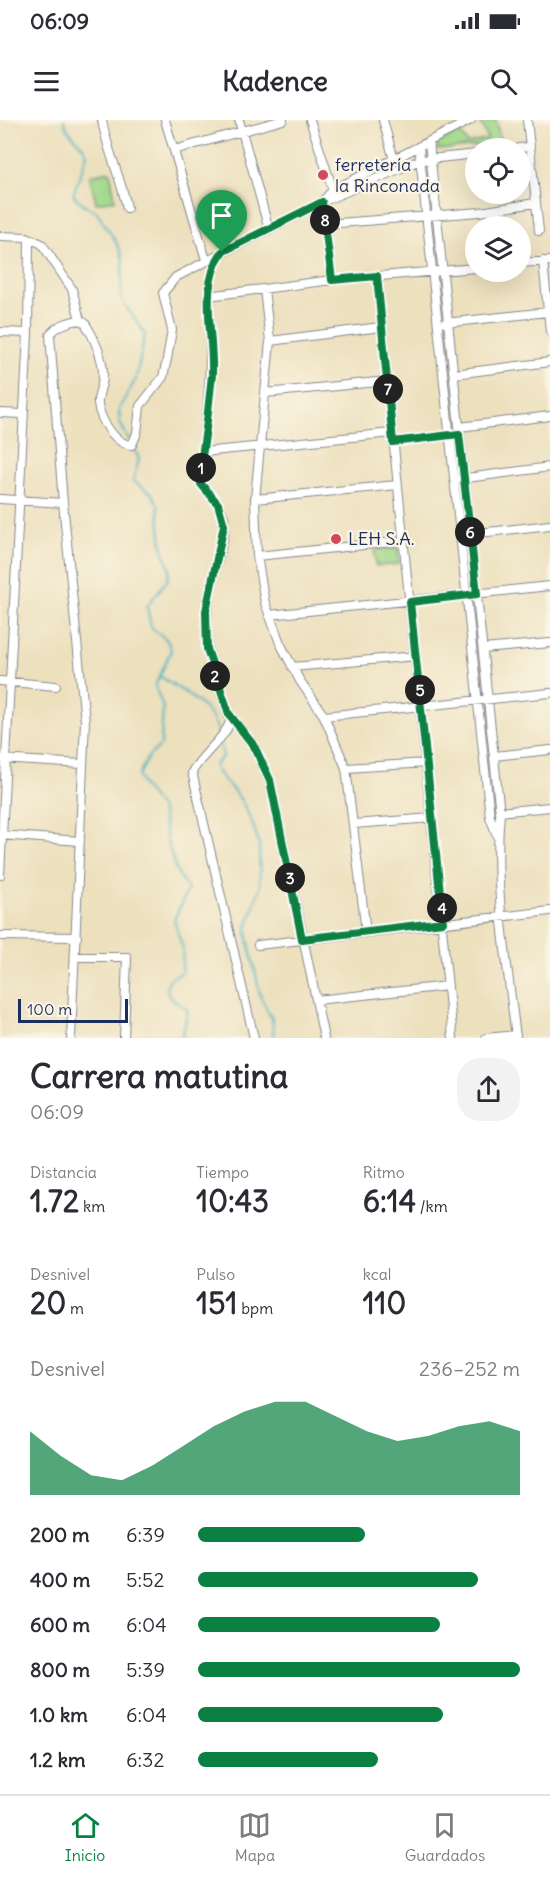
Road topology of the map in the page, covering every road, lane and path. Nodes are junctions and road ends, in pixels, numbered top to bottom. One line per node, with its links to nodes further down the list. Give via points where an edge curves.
1 (102, 120): 23 (street, via 106,147 121,178)
2 (165, 120): 14 (street)
3 (239, 120): 10 (street)
4 (283, 120): 10 (street)
5 (310, 120): 20 (street)
6 (383, 120): 18 (street)
7 (471, 120): 9 (street)
8 (527, 120): 11 (street)
9 (453, 124): 12 (street)
10 (243, 131): 14 (street); 27 (street)
11 (529, 138)
12 (429, 142): 13 (street); 17 (street)
13 (419, 147): 18 (street); 19 (street)
14 (174, 150): 32 (street)
15 (465, 155): 17 (street)
16 (531, 158): 22 (street)
17 (430, 159): 19 (street); 25 (street)
18 (394, 160): 20 (street)
19 (420, 160): 21 (street); 24 (street)
20 (333, 190): 21 (street)
21 (322, 202): 26 (street); 27 (street)
22 (535, 202): 25 (street); 28 (street)
23 (127, 208)
24 (426, 215): 25 (street); 26 (street); 36 (street)
25 (436, 215): 37 (street)
26 (326, 224): 39 (street)
27 (269, 230): 31 (street)
28 (539, 231)
29 (0, 236): 30 (street)
30 (29, 238): 43 (street, via 42,244 72,289); 49 (street)
31 (222, 252): 32 (street); 41 (lane, via 212,272)
32 (206, 260): 43 (street, via 176,278 163,294 172,330 167,359 163,377 140,406 132,446 117,438 100,413 98,403 104,376 89,329)
33 (546, 261): 34 (street); 42 (street)
34 (531, 262)
35 (465, 269): 37 (street)
36 (432, 272): 37 (street); 38 (street); 45 (street)
37 (442, 272): 44 (street)
38 (377, 276): 39 (street); 46 (street)
39 (332, 280): 40 (street)
40 (264, 289): 41 (street); 50 (street)
41 (208, 296): 62 (street, via 212,374)
42 (548, 312): 44 (street); 47 (street)
43 (80, 320): 70 (street, via 52,331 49,340)
44 (448, 323): 45 (street); 52 (street)
45 (437, 324): 59 (street)
46 (381, 327): 50 (street); 53 (street)
47 (550, 331)
48 (0, 332): 49 (street)
49 (28, 333): 56 (street)
50 (270, 340): 54 (street)
51 (550, 362): 52 (street)
52 (454, 374): 58 (street)
53 (387, 381): 54 (street); 60 (street)
54 (266, 393): 61 (street)
55 (0, 413): 56 (street)
56 (23, 414): 69 (street)
57 (550, 416): 58 (street)
58 (459, 430): 59 (street); 64 (street)
59 (449, 435): 60 (street); 65 (street)
60 (392, 438): 61 (street); 66 (street)
61 (261, 446): 62 (street); 68 (street)
62 (203, 452): 91 (street, via 201,484 218,504 224,525 206,611 206,639)
63 (550, 467): 64 (street)
64 (464, 478): 65 (street); 72 (street)
65 (454, 479): 77 (street)
66 (397, 485): 68 (street); 73 (street)
67 (0, 499): 69 (street)
68 (255, 499): 74 (street)
69 (18, 500): 70 (street); 85 (street)
70 (63, 503): 97 (street, via 85,721)
71 (550, 525): 72 (street)
72 (470, 534): 76 (street)
73 (403, 541): 74 (street); 78 (street)
74 (257, 556): 79 (street)
75 (550, 586): 76 (street)
76 (477, 594): 77 (street); 81 (street)
77 (466, 596): 78 (street); 89 (street)
78 (410, 602): 79 (street); 82 (street)
79 (269, 615): 83 (street)
80 (550, 643): 81 (street)
81 (483, 649): 88 (street)
82 (416, 656): 83 (street); 90 (street)
83 (292, 667): 92 (street)
84 (0, 681): 85 (street)
85 (10, 682): 86 (street); 95 (street)
86 (56, 686)
87 (550, 693): 88 (street)
88 (487, 699): 89 (street); 94 (street)
89 (477, 700): 90 (street); 104 (street, via 490,817)
90 (421, 706): 92 (street); 96 (street)
91 (229, 714): 113 (street, via 254,746 270,780); 121 (street, via 227,730 192,772)
92 (324, 716): 98 (street)
93 (550, 750): 94 (street)
94 (494, 756): 100 (street)
95 (3, 760): 97 (street); 103 (street)
96 (427, 763): 98 (street); 101 (street)
97 (83, 764): 105 (street)
98 (346, 768): 102 (street)
99 (550, 807): 100 (street)
100 (499, 812): 104 (street)
101 (432, 818): 102 (street); 109 (street)
102 (354, 825): 110 (street)
103 (1, 835): 105 (street); 106 (street)
104 (497, 838): 108 (street)
105 (80, 842): 112 (street)
106 (0, 875)
107 (550, 911): 108 (street)
108 (503, 915): 109 (street); 118 (street)
109 (443, 922): 110 (street); 116 (street)
110 (366, 932): 113 (street)
111 (0, 936): 112 (street)
112 (77, 937): 115 (street)
113 (302, 939): 114 (street); 117 (street)
114 (258, 945)
115 (75, 957): 119 (street); 120 (street, via 127,957)
116 (448, 986): 117 (street); 123 (street)
117 (316, 1000): 122 (street)
118 (516, 1036): 124 (street)
119 (71, 1038)
120 (124, 1038)
121 (254, 1038)
122 (324, 1038)
123 (453, 1038)
124 (486, 1038)

